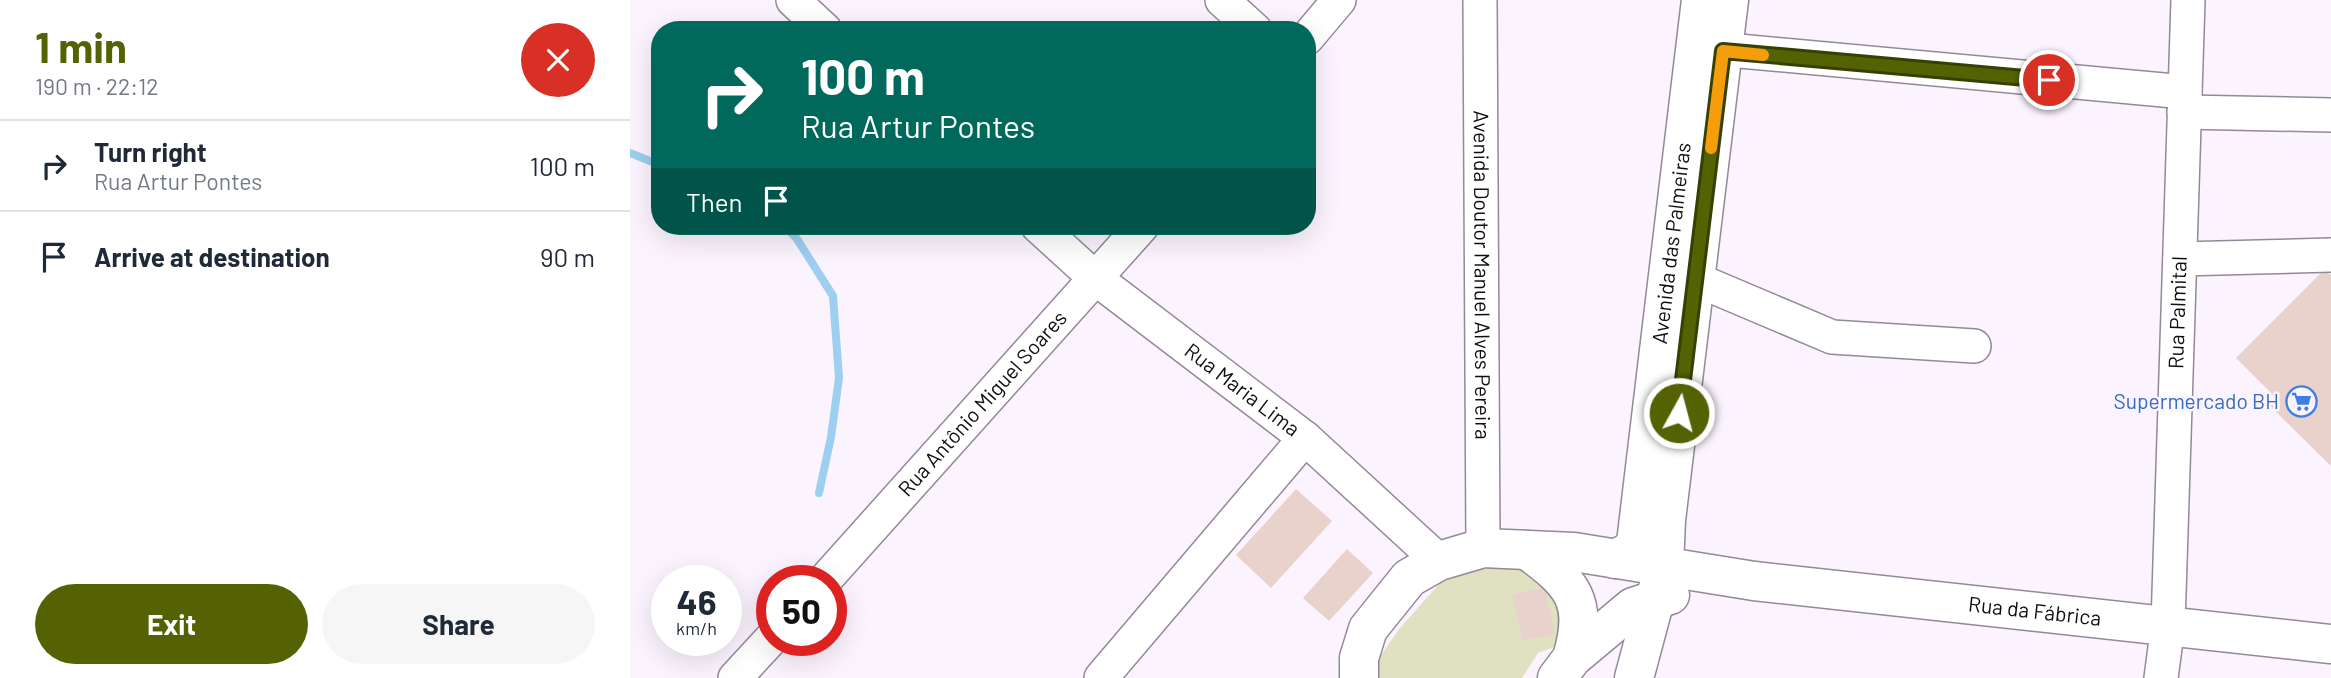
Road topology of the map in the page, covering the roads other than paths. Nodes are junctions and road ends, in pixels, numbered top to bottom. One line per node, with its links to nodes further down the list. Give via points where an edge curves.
1 (1222, 0): 9 (street)
2 (1339, 0): 10 (street)
3 (1480, 0): 22 (street, Avenida Doutor Manuel Alves Pereira)
4 (1701, 0): 11 (main road, Avenida das Palmeiras)
5 (1729, 0): 11 (main road, Avenida das Palmeiras)
6 (2188, 0): 12 (street, Rua Palmital)
7 (800, 2): 8 (street)
8 (817, 21)
9 (1245, 21)
10 (1316, 27)
11 (1709, 49): 12 (street); 19 (main road, Avenida das Palmeiras); 24 (main road, Avenida das Palmeiras, via 1636,543)
12 (2185, 102): 13 (street); 17 (street, Rua Palmital)
13 (2331, 115)
14 (1048, 235): 18 (street, Rua Maria Lima)
15 (1134, 235): 18 (street, Rua Antônio Miguel Soares)
16 (2331, 255): 17 (street)
17 (2180, 259): 28 (street, Rua Palmital)
18 (1095, 278): 21 (street, Rua Maria Lima); 26 (street, Rua Antônio Miguel Soares)
19 (1695, 279): 20 (street, via 1832,337); 27 (main road, Avenida das Palmeiras)
20 (1974, 346)
21 (1305, 438): 25 (street); 32 (street, Rua Maria Lima)
22 (1483, 548): 23 (main road, Rua da Fábrica); 25 (main road, Rua da Fábrica)
23 (1527, 550): 24 (main road, Rua da Fábrica); 31 (main road, via 1567,583 1578,609 1580,632)
24 (1615, 559): 27 (main road, Rua da Fábrica)
25 (1439, 561): 34 (main road, Rua da Fábrica, via 1409,578 1368,629 1359,658)
26 (838, 565)
27 (1659, 583): 28 (main road, Rua da Fábrica, via 1740,579); 31 (main road); 35 (main road, Avenida das Palmeiras)
28 (2168, 625): 29 (main road, Rua da Fábrica); 36 (street, Rua Palmital)
29 (2331, 644)
30 (756, 655): 33 (street)
31 (1565, 668)
32 (1102, 677)
33 (734, 678)
34 (1359, 678)
35 (1634, 678)
36 (2161, 678)

